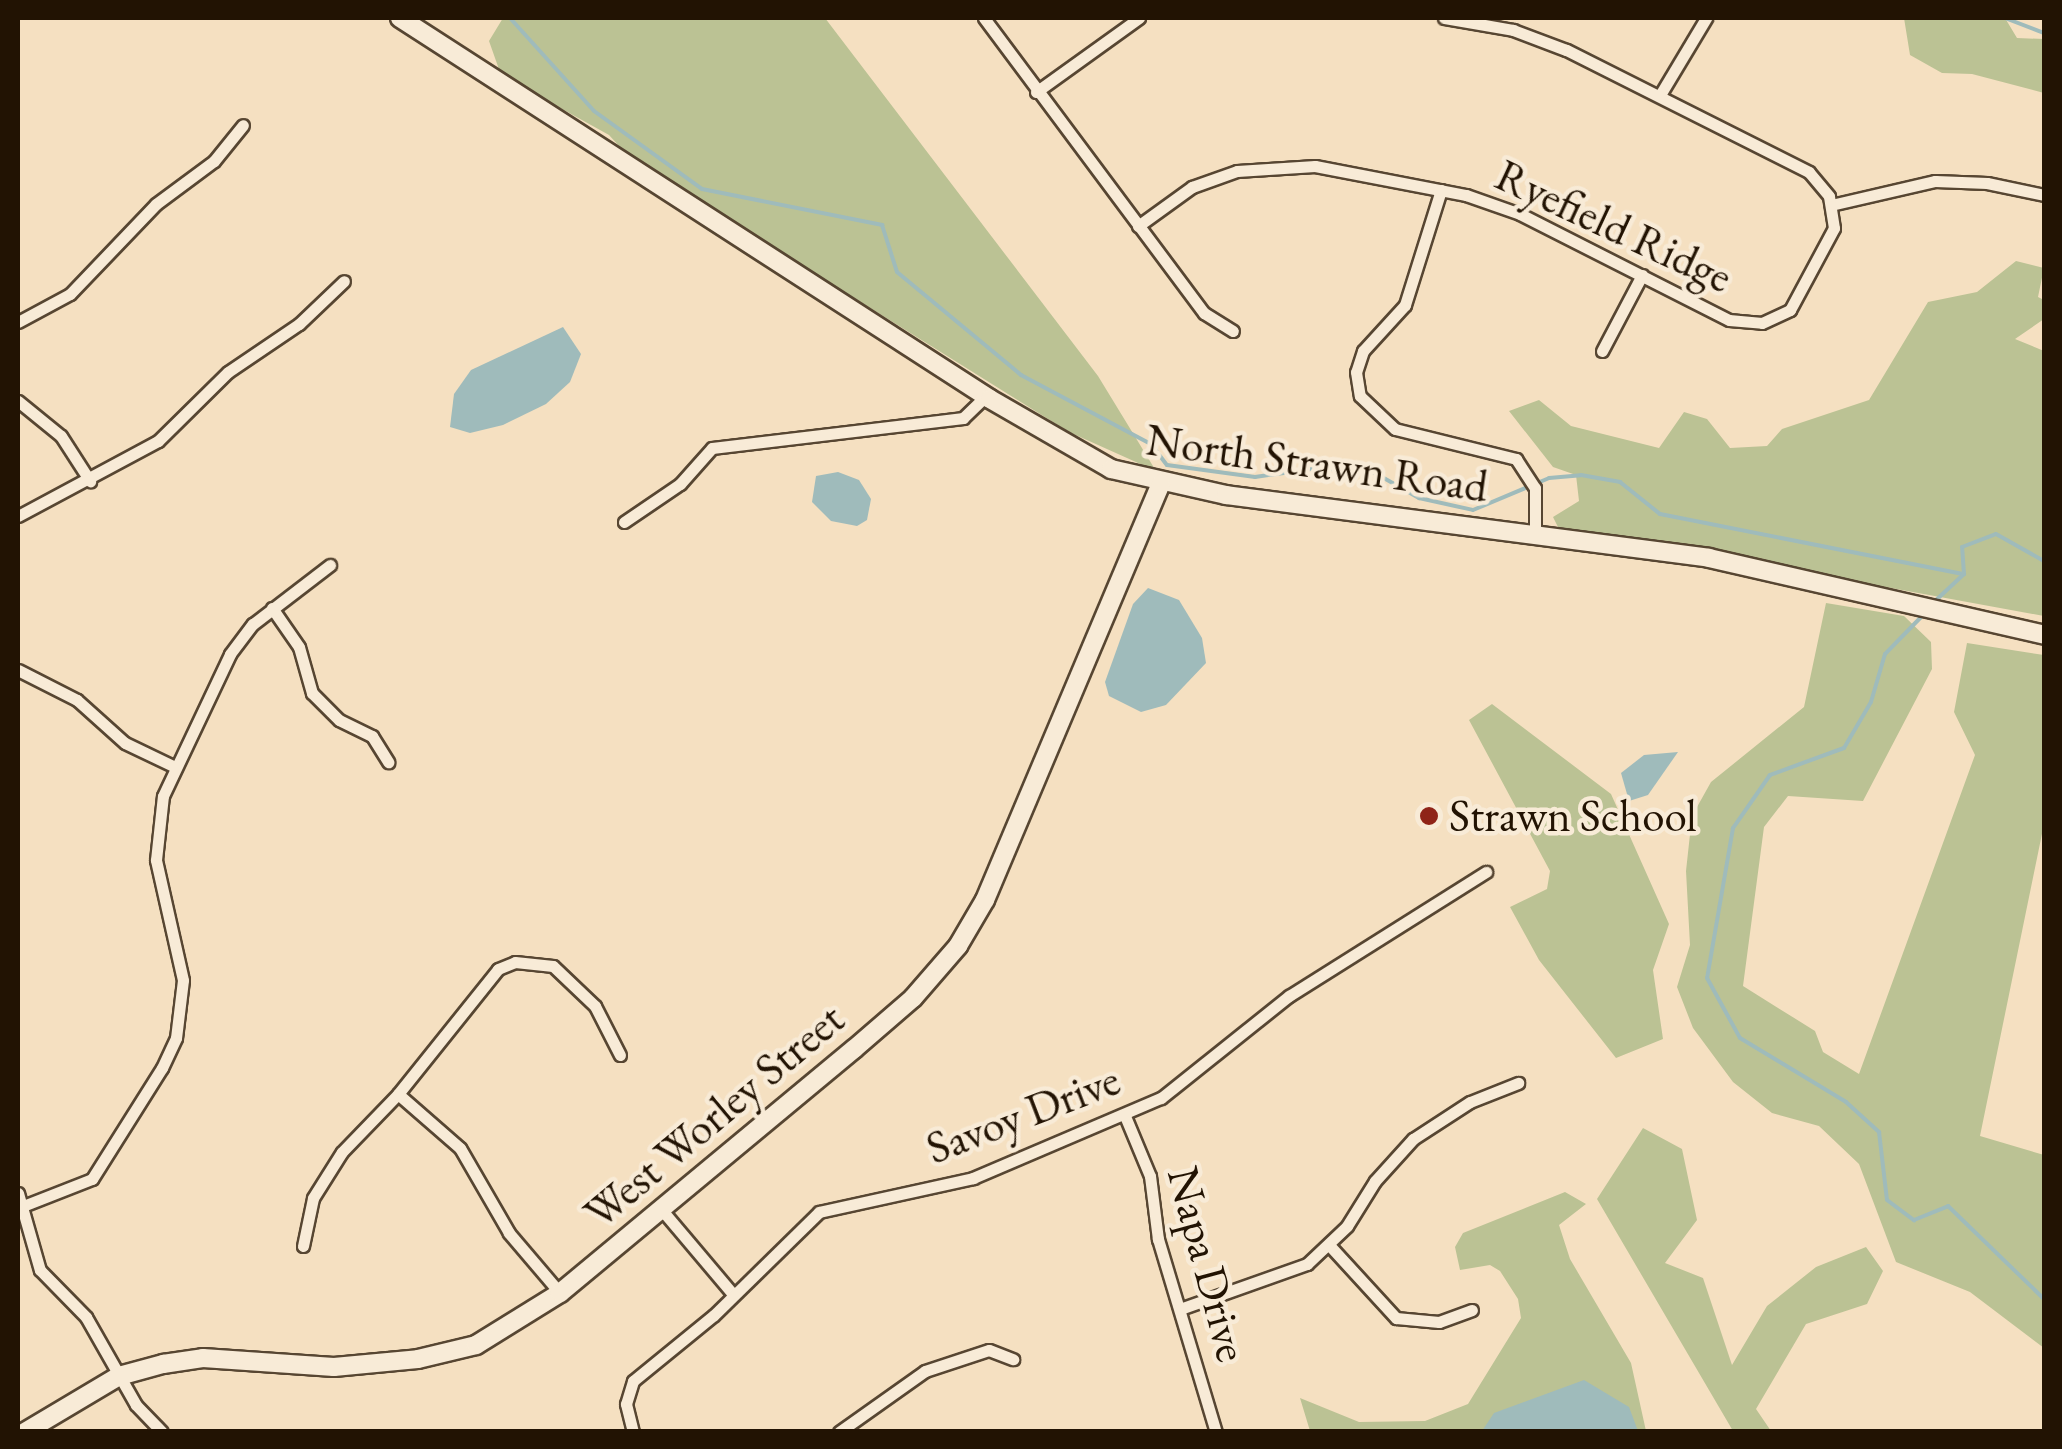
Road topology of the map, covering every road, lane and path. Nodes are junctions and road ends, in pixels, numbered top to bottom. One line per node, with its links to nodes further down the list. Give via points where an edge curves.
1 (400, 18): 19 (street, North Strawn Road)
2 (984, 18): 7 (street)
3 (1139, 18): 7 (street)
4 (1444, 18): 6 (street)
5 (1706, 18): 8 (street)
6 (1515, 24): 8 (street)
7 (1036, 92): 13 (street)
8 (1660, 95): 12 (street, via 1809,172)
9 (243, 125): 16 (street, via 214,161 156,204 70,294)
10 (1441, 190): 13 (street, Ryefield Ridge, via 1315,166 1268,165 1192,187); 14 (street, Ryefield Ridge, via 1520,214); 25 (street, via 1405,305 1363,351 1356,372 1360,396 1395,429 1516,459 1535,488)
11 (2044, 195): 12 (street, via 1987,183 1935,182)
12 (1831, 205): 14 (street, Ryefield Ridge, via 1834,228 1790,310 1746,324)
13 (1138, 226): 17 (street, via 1204,314)
14 (1642, 275): 18 (street)
15 (344, 280): 21 (street, via 299,324 228,372 185,421)
16 (18, 322)
17 (1233, 331)
18 (1602, 352)
19 (986, 396): 22 (street, North Strawn Road, via 1111,469); 24 (street, via 963,418 712,448 680,484)
20 (18, 401): 21 (street, via 61,436)
21 (90, 481): 23 (street)
22 (1161, 484): 25 (street, North Strawn Road); 38 (street, West Worley Street, via 1014,839 958,946 914,998)
23 (18, 516)
24 (624, 522)
25 (1535, 532): 28 (street, North Strawn Road, via 1709,558)
26 (330, 565): 27 (street)
27 (272, 608): 30 (street, via 299,647 312,693 339,720 372,736); 31 (street, via 230,654)
28 (2044, 635)
29 (18, 670): 31 (street, via 77,700 124,743)
30 (388, 762)
31 (173, 766): 37 (street, via 156,860 183,980 176,1038 92,1179)
32 (1486, 872): 36 (street, Savoy Drive, via 1332,966 1188,1080)
33 (620, 1055): 35 (street, via 613,1032 570,978 553,966 516,962 482,985)
34 (1518, 1083): 40 (street, via 1470,1102 1414,1139)
35 (398, 1094): 39 (street, via 324,1178); 41 (street, via 460,1148 509,1233)
36 (1125, 1116): 42 (street, Savoy Drive, via 973,1178 818,1212); 43 (street, Napa Drive, via 1150,1176 1158,1239)
37 (20, 1199): 46 (street, via 40,1270 101,1336)
38 (661, 1209): 41 (street, West Worley Street); 42 (street)
39 (303, 1246)
40 (1330, 1246): 43 (street, via 1286,1275); 44 (street, via 1396,1318 1439,1322)
41 (560, 1293): 46 (street, West Worley Street, via 476,1344 418,1359 334,1366 203,1358)
42 (732, 1293): 49 (street, Savoy Drive, via 633,1382 626,1404)
43 (1180, 1309): 51 (street, Napa Drive)
44 (1472, 1310)
45 (1013, 1359): 50 (street, via 989,1350 925,1371)
46 (119, 1376): 47 (street, West Worley Street); 48 (street)
47 (21, 1430)
48 (162, 1432)
49 (633, 1432)
50 (839, 1432)
51 (1216, 1432)

